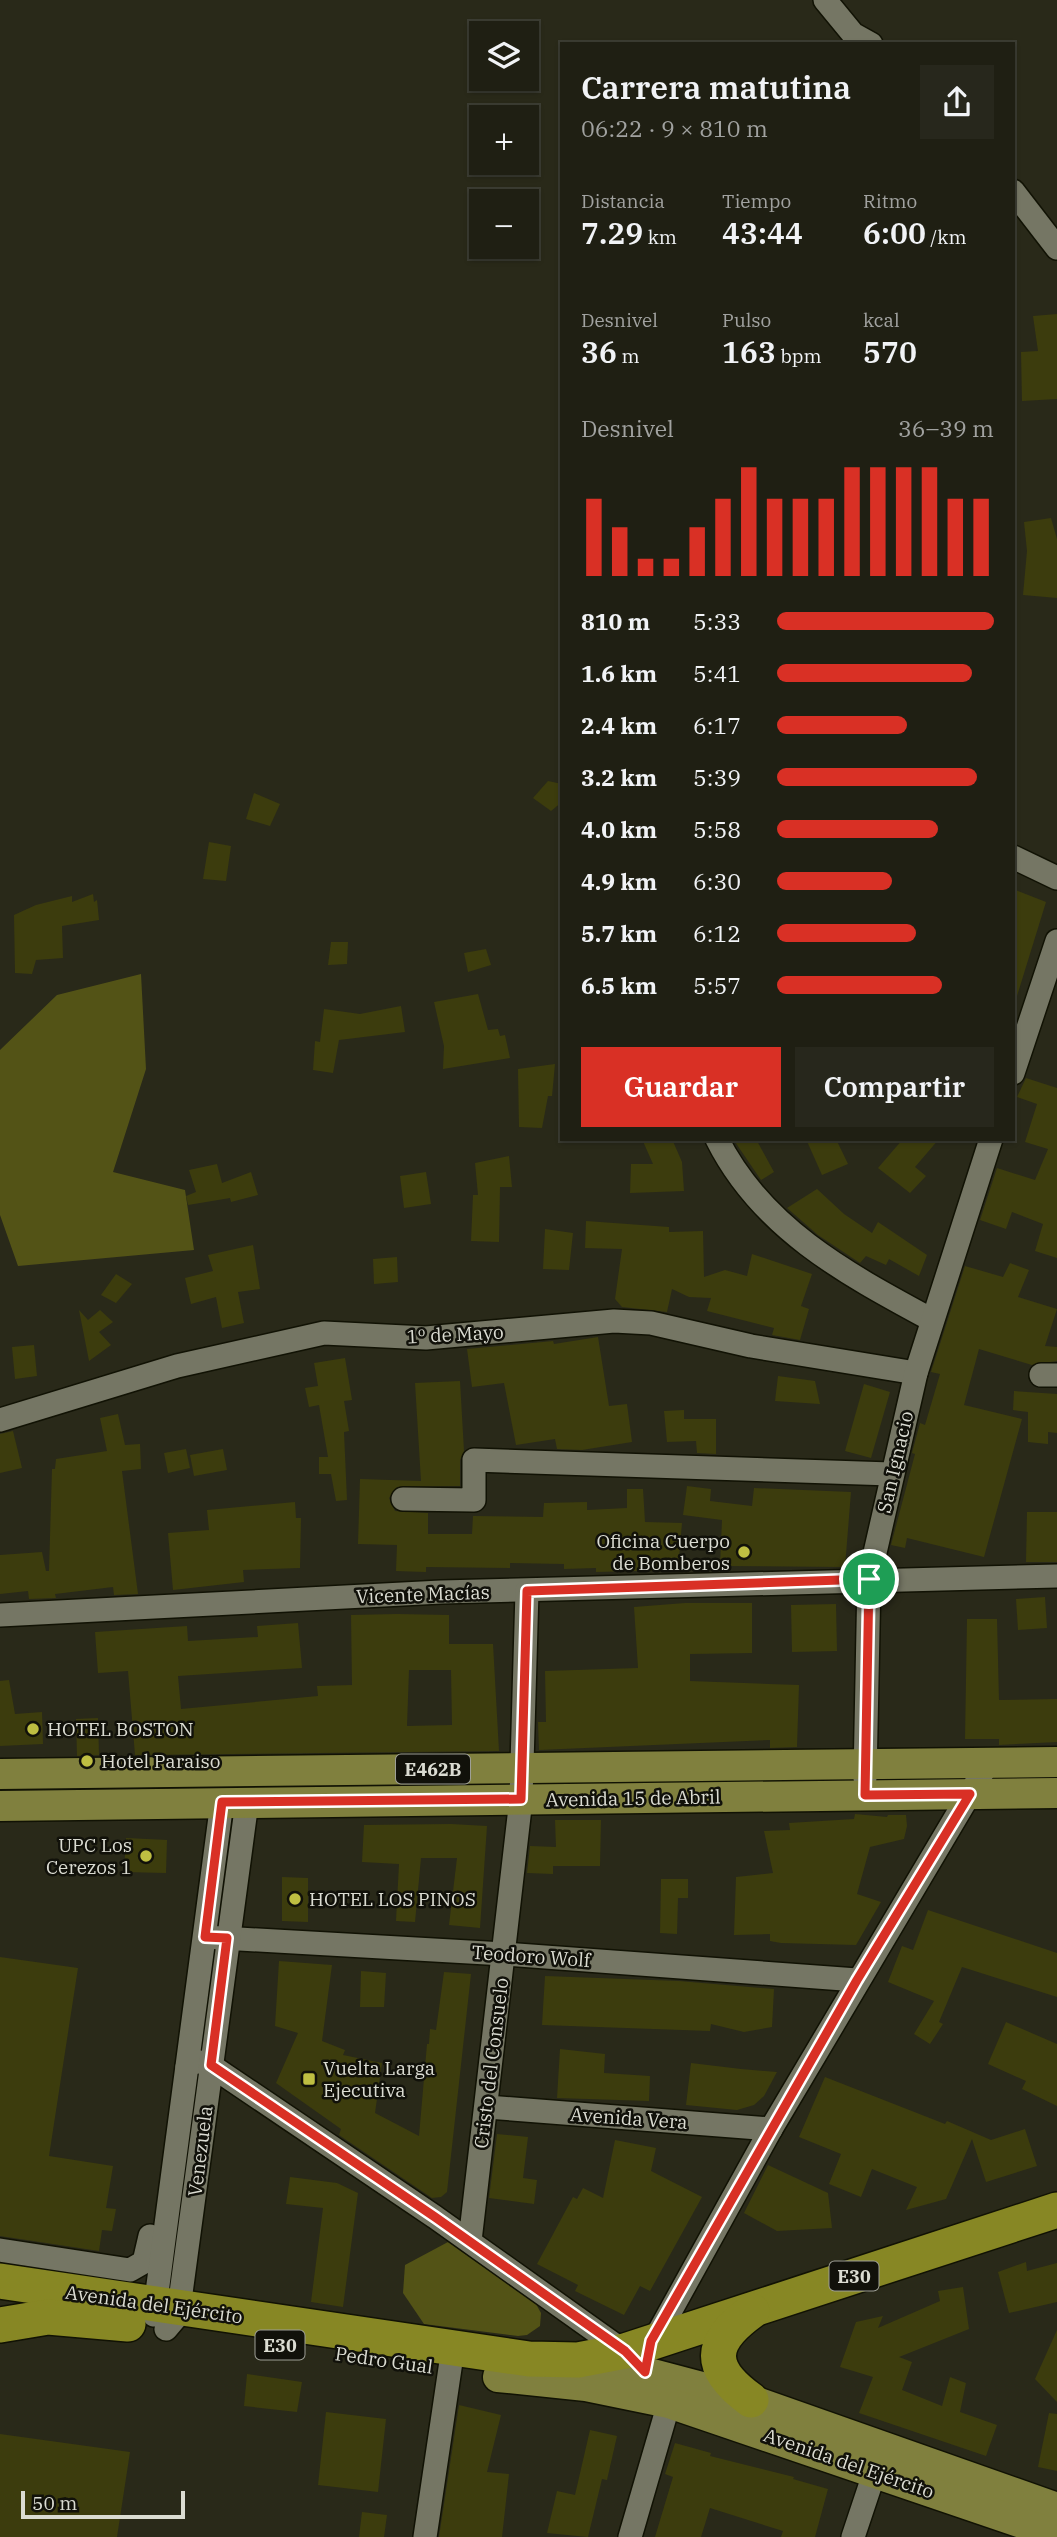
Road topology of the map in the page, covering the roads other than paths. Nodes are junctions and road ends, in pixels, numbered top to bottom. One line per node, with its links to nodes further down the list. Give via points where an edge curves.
1 (825, 0): 2 (street, via 853,34)
2 (868, 42)
3 (1015, 194): 4 (street)
4 (1057, 248)
5 (1015, 858): 6 (street)
6 (1057, 878)
7 (1057, 940): 8 (street)
8 (1015, 1067)
9 (718, 1141): 11 (street, via 750,1191 793,1234 839,1268)
10 (990, 1141): 11 (street, San Ignacio)
11 (932, 1320): 12 (street, San Ignacio)
12 (916, 1373): 13 (street, 1º de Mayo, via 751,1346 651,1322 614,1321 426,1338 324,1333 177,1366); 14 (street, San Ignacio)
13 (0, 1420)
14 (891, 1474): 15 (street, via 474,1460 474,1500); 17 (street, San Ignacio)
15 (402, 1499)
16 (1057, 1576): 17 (street, Vicente Macías)
17 (869, 1579): 18 (street, Vicente Macías); 21 (street, San Ignacio)
18 (527, 1591): 19 (street, Vicente Macías); 23 (street, Cristo del Consuelo)
19 (0, 1615)
20 (1057, 1762): 22 (main road, Avenida 15 de Abril / E462B)
21 (865, 1763): 22 (main road, Avenida 15 de Abril / E462B); 23 (main road, Avenida 15 de Abril / E462B); 27 (street, San Ignacio)
22 (988, 1763): 26 (street)
23 (523, 1768): 24 (main road, Avenida 15 de Abril / E462B); 28 (street, Cristo del Consuelo)
24 (0, 1774)
25 (1057, 1793): 26 (main road, Avenida 15 de Abril / E462B)
26 (970, 1794): 27 (main road, Avenida 15 de Abril / E462B); 34 (street)
27 (865, 1795): 28 (main road, Avenida 15 de Abril / E462B)
28 (521, 1799): 29 (main road, Avenida 15 de Abril / E462B); 32 (street, Cristo del Consuelo)
29 (234, 1802): 30 (main road, Avenida 15 de Abril / E462B); 31 (street, Venezuela)
30 (0, 1806)
31 (216, 1937): 32 (street, Teodoro Wolf); 33 (street, Venezuela); 35 (street, Venezuela)
32 (504, 1954): 34 (street, Teodoro Wolf); 37 (street, Cristo del Consuelo)
33 (201, 1964): 36 (street, Venezuela); 41 (street, via 188,1982 144,2262 130,2270)
34 (857, 1980): 38 (street)
35 (211, 2065): 36 (street, via 196,2061); 40 (street); 44 (street, Venezuela)
36 (187, 2067): 44 (street, Venezuela)
37 (487, 2107): 38 (street, Avenida Vera); 40 (street, Cristo del Consuelo)
38 (771, 2129): 48 (street)
39 (1057, 2210): 43 (highway, E30)
40 (470, 2241): 48 (street)
41 (0, 2250)
42 (0, 2281): 44 (highway, Avenida del Ejército / E30)
43 (758, 2307): 48 (highway, E30); 50 (highway, via 728,2332 718,2355 724,2378)
44 (164, 2317): 45 (highway, Pedro Gual / E30, via 48,2317); 46 (highway, Pedro Gual / E30)
45 (0, 2325)
46 (452, 2359): 47 (highway, Avenida del Ejército / E30); 49 (highway, Pedro Gual / E30); 55 (street)
47 (557, 2360): 48 (highway, Avenida del Ejército / E30); 49 (highway, Pedro Gual / E30, via 536,2373)
48 (640, 2365): 49 (main road, Avenida del Ejército, via 586,2386); 50 (main road, Avenida del Ejército); 51 (main road, Avenida del Ejército)
49 (498, 2377)
50 (751, 2400): 53 (main road, Avenida del Ejército)
51 (669, 2403): 52 (main road, Avenida del Ejército); 56 (street)
52 (875, 2471): 54 (main road, Avenida del Ejército); 57 (street)
53 (1057, 2508)
54 (1057, 2535)
55 (425, 2537)
56 (630, 2537)
57 (853, 2537)

